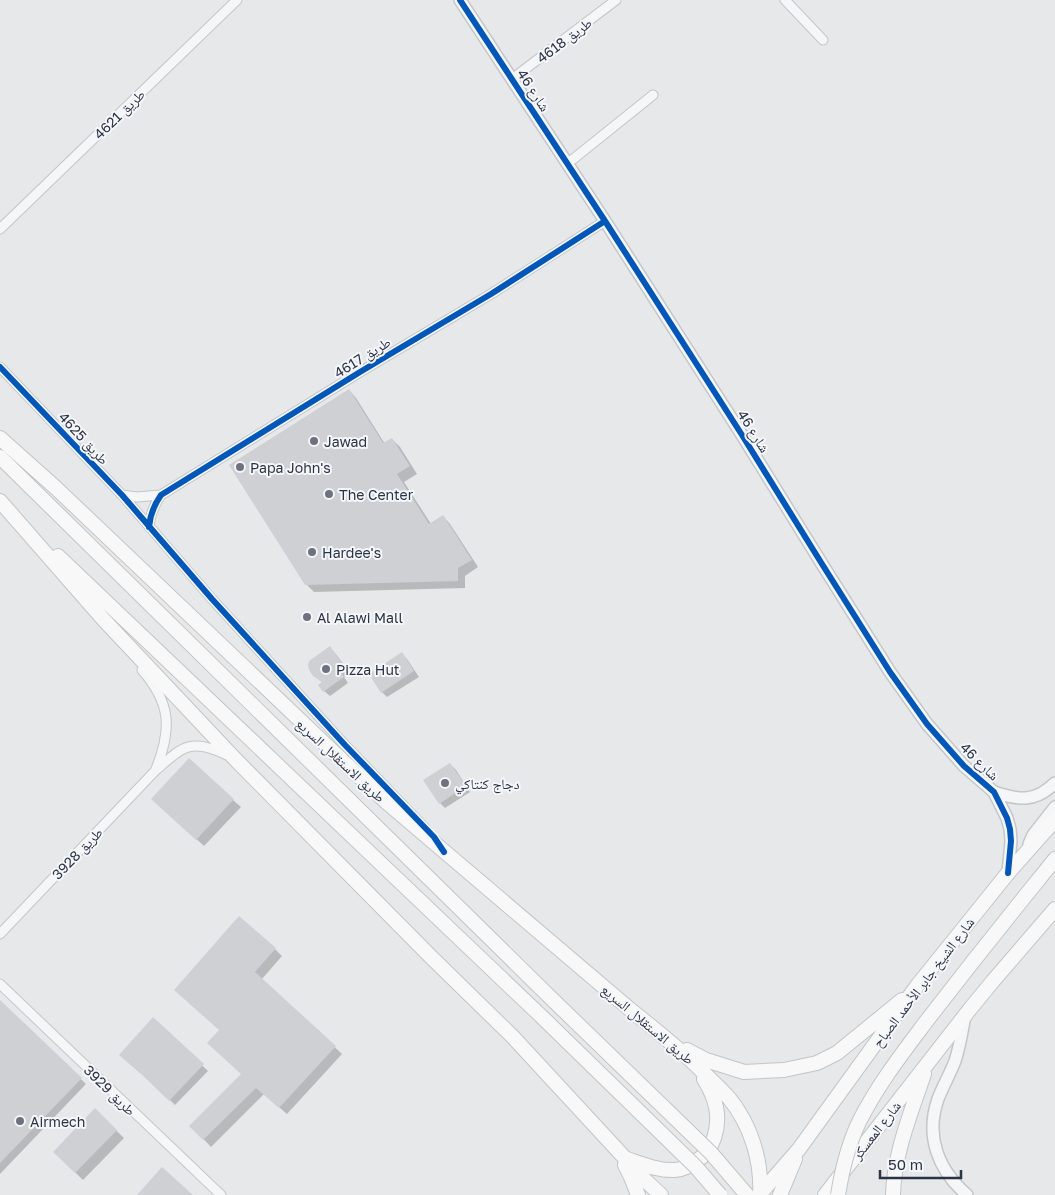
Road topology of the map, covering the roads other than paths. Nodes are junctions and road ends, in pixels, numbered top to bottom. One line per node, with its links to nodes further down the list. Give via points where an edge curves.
1 (237, 0): 10 (street, طريق 4621)
2 (460, 0): 6 (street, شارع 46)
3 (616, 0): 6 (street, طريق 4618)
4 (786, 0): 5 (street)
5 (824, 40)
6 (512, 79): 8 (street, شارع 46)
7 (653, 95): 8 (street)
8 (568, 164): 9 (street, شارع 46)
9 (605, 221): 15 (street, طريق 4617); 22 (street, شارع 46, via 895,678 927,724 964,766)
10 (0, 229)
11 (0, 367): 14 (street, طريق 4625)
12 (0, 438): 26 (main road, طريق الاستقلال السريع, via 385,801)
13 (0, 457): 41 (main road, bridge, via 555,1002)
14 (122, 495): 15 (street, طريق 4617, via 137,498); 17 (street, طريق 4625)
15 (161, 495): 17 (street, via 150,516)
16 (0, 500): 18 (main road); 45 (main road, bridge, via 540,1016 696,1167)
17 (149, 527): 26 (street, طريق 4625, via 218,606 434,837)
18 (103, 619): 19 (main road); 20 (street, طريق 3928, via 108,633 150,678 163,702 166,736)
19 (235, 759): 20 (street, طريق 3928, via 212,748 194,746 176,752); 37 (main road, via 513,1037)
20 (155, 771): 30 (street, طريق 3928)
21 (1055, 783): 22 (street, شارع 46, via 1026,799)
22 (994, 792): 28 (street, شارع 46, via 1010,829)
23 (1055, 807): 25 (street, via 1033,834)
24 (1055, 820): 25 (main road, شارع الشيخ جابر الأحمد الصباح)
25 (1028, 851): 28 (main road, شارع الشيخ جابر الأحمد الصباح)
26 (444, 852): 34 (main road, طريق الاستقلال السريع)
27 (1055, 859): 40 (main road, bridge, via 893,1065 859,1122)
28 (1008, 872): 32 (main road, شارع الشيخ جابر الأحمد الصباح)
29 (1055, 909): 33 (main road)
30 (0, 934)
31 (0, 984): 42 (street, طريق 3929)
32 (918, 986): 34 (main road, via 836,1053 817,1063 784,1070 744,1072 706,1060); 38 (main road, شارع الشيخ جابر الأحمد الصباح)
33 (965, 1016): 36 (main road); 48 (street, via 955,1059 938,1099 934,1138 938,1157 947,1174)
34 (671, 1042): 35 (main road, طريق الاستقلال السريع)
35 (696, 1064): 39 (main road, via 716,1106 716,1132 704,1157 677,1170); 41 (main road, طريق الاستقلال السريع, via 730,1100 750,1133 760,1168)
36 (926, 1066): 40 (main road, شارع المعسكر); 47 (main road, via 898,1154)
37 (615, 1147): 39 (main road); 43 (main road)
38 (799, 1149): 41 (main road); 46 (main road)
39 (626, 1159): 44 (main road)
40 (828, 1193)
41 (757, 1194)
42 (221, 1195)
43 (638, 1195)
44 (661, 1195)
45 (720, 1195)
46 (780, 1195)
47 (893, 1195)
48 (967, 1195)

